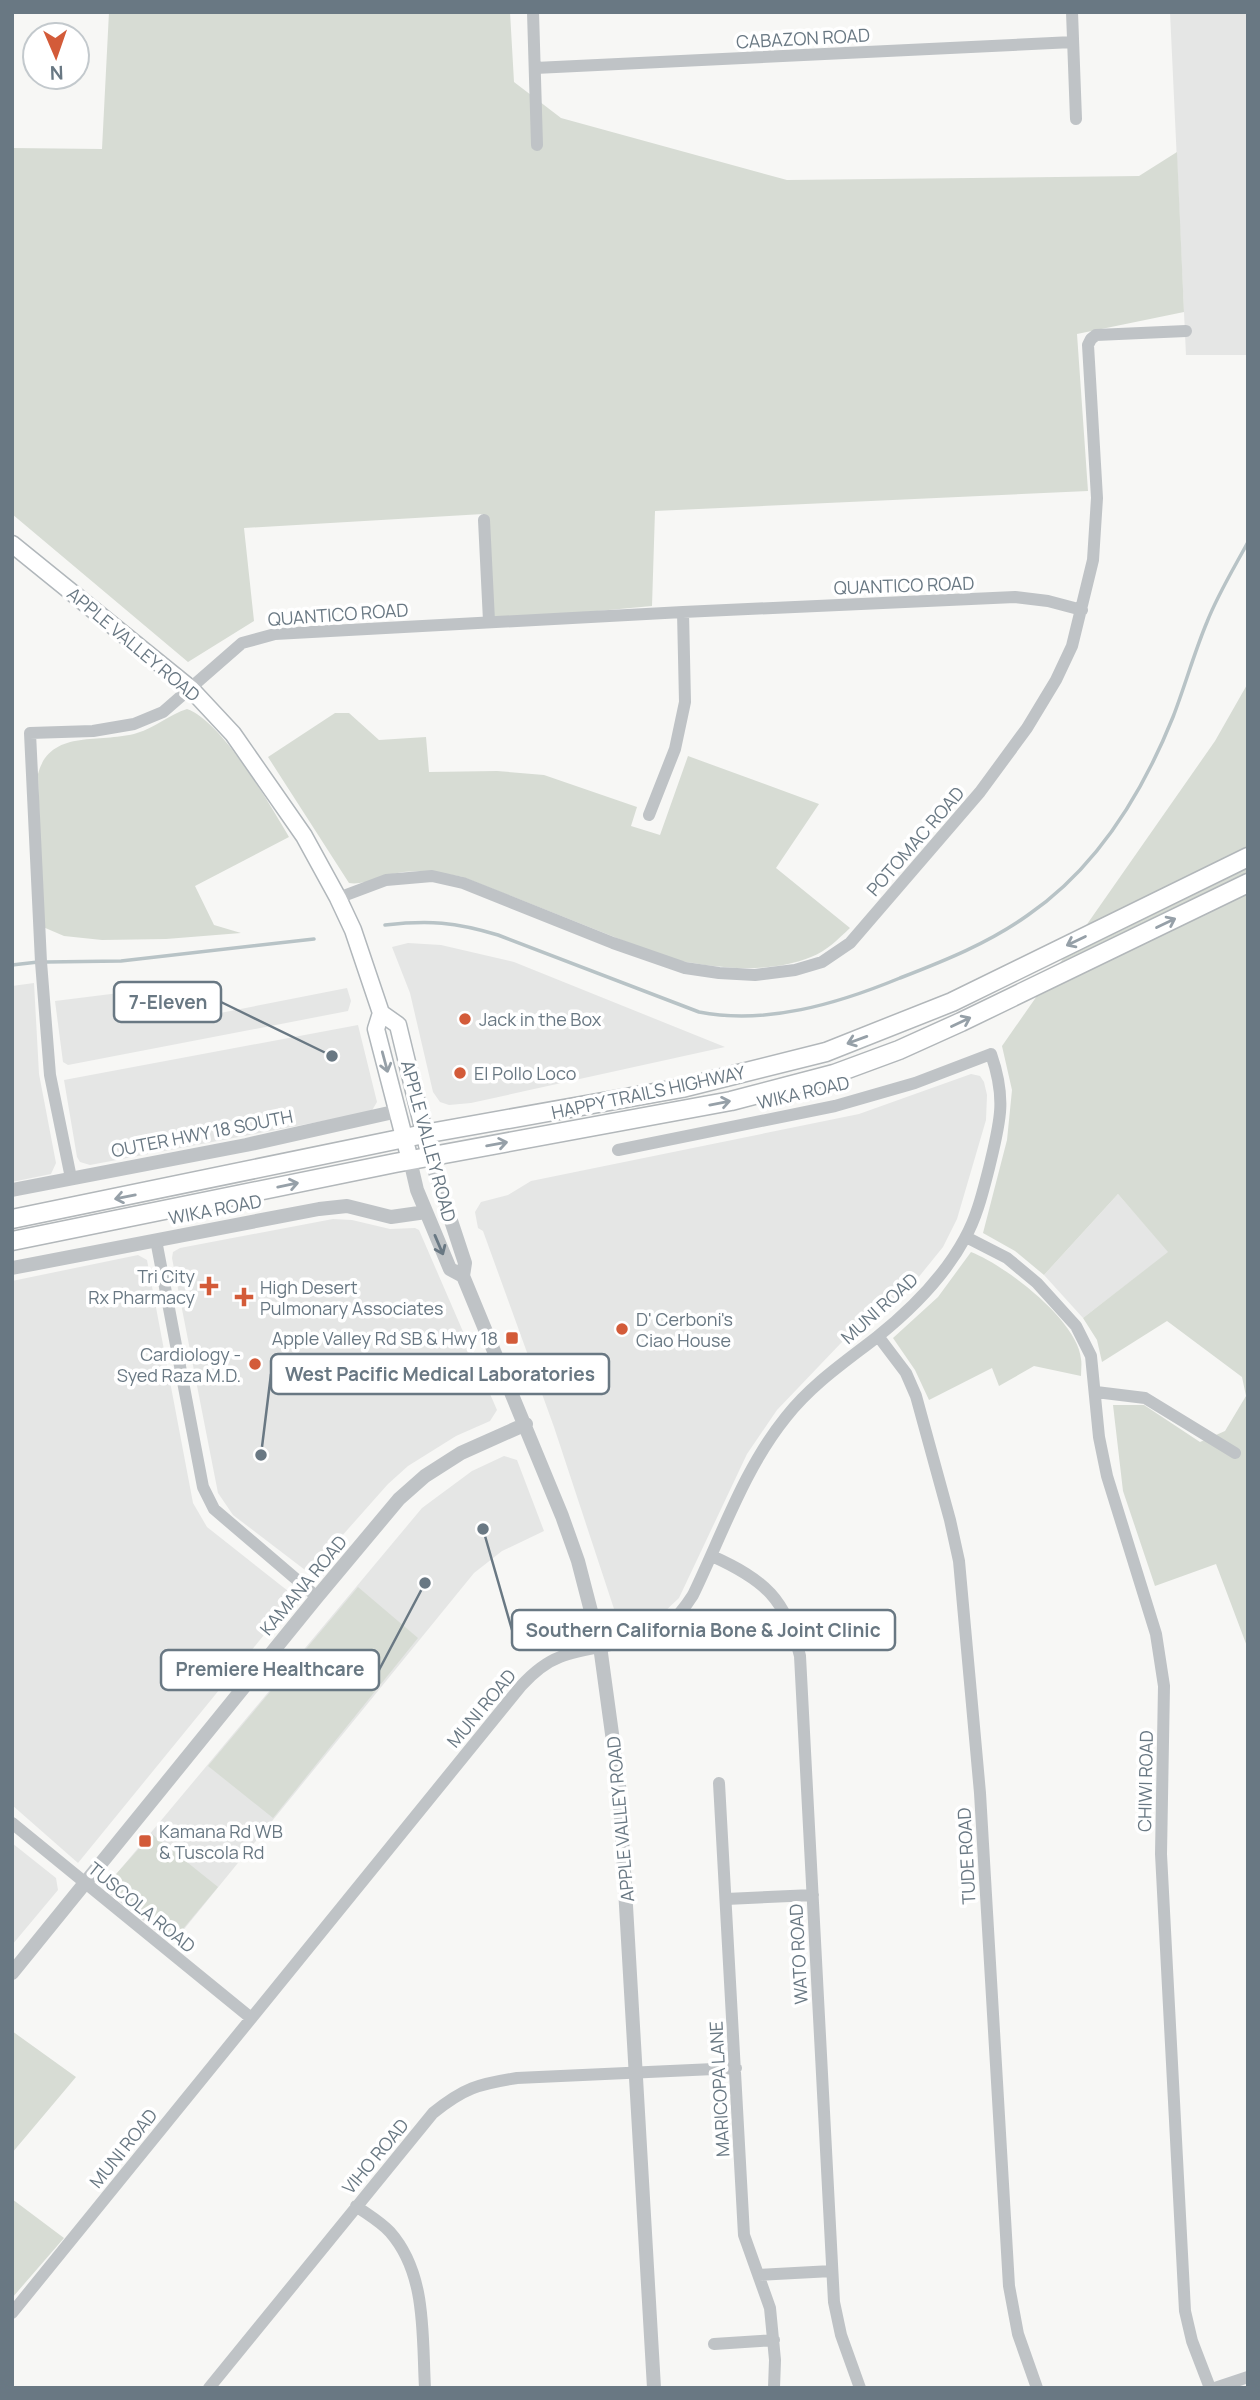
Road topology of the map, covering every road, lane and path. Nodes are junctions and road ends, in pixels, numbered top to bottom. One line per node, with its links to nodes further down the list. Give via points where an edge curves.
1 (533, 12): 4 (street)
2 (1072, 12): 3 (street)
3 (1073, 42): 4 (street, CABAZON ROAD); 5 (street)
4 (535, 68): 6 (street)
5 (1076, 119)
6 (537, 145)
7 (1186, 331): 10 (street, POTOMAC ROAD, via 1096,335 1088,345 1097,498 1093,560)
8 (484, 520): 12 (street)
9 (12, 544): 13 (main road, APPLE VALLEY ROAD)
10 (1082, 611): 11 (street, QUANTICO ROAD, via 1015,597); 17 (street, POTOMAC ROAD, via 1056,680 980,792 850,943 822,962 755,975 685,968 463,883 432,876 386,880)
11 (683, 612): 12 (street, QUANTICO ROAD); 14 (street, via 685,702 675,749)
12 (489, 621): 13 (street, QUANTICO ROAD, via 275,634 242,643)
13 (191, 689): 17 (main road, APPLE VALLEY ROAD, via 233,734 271,786); 26 (street, QUANTICO ROAD, via 163,712 134,724 30,733 50,1077)
14 (649, 814)
15 (1248, 857): 21 (main road, HAPPY TRAILS HIGHWAY, one-way to 21, via 952,1002 827,1052 682,1088)
16 (1248, 883): 24 (main road, HAPPY TRAILS HIGHWAY, one-way to 16, via 731,1101 834,1074 961,1022)
17 (338, 898): 18 (main road, APPLE VALLEY ROAD)
18 (381, 1013): 20 (main road, APPLE VALLEY ROAD, one-way to 20, via 376,1029); 21 (main road, APPLE VALLEY ROAD, via 398,1025)
19 (991, 1054): 23 (street, WIKA ROAD, via 835,1106); 30 (street, MUNI ROAD, via 1002,1099 1000,1122)
20 (398, 1111): 22 (main road, APPLE VALLEY ROAD); 26 (street, OUTER HWY 18 SOUTH)
21 (424, 1135): 22 (main road, HAPPY TRAILS HIGHWAY); 24 (main road, APPLE VALLEY ROAD)
22 (405, 1138): 25 (main road, APPLE VALLEY ROAD); 29 (main road, HAPPY TRAILS HIGHWAY, one-way to 29)
23 (618, 1150)
24 (430, 1157): 25 (main road, HAPPY TRAILS HIGHWAY); 34 (street, APPLE VALLEY ROAD, via 465,1263)
25 (410, 1160): 28 (street, APPLE VALLEY ROAD); 32 (main road, HAPPY TRAILS HIGHWAY, one-way to 25)
26 (71, 1178): 27 (street, OUTER HWY 18 SOUTH)
27 (12, 1190)
28 (426, 1212): 31 (street, WIKA ROAD, via 391,1217 347,1206 318,1209); 34 (street, APPLE VALLEY ROAD, one-way to 34, via 450,1269)
29 (12, 1219)
30 (966, 1237): 35 (street, MUNI ROAD, via 942,1273); 36 (street, CHIWI ROAD, via 1007,1258 1058,1303 1091,1356)
31 (156, 1240): 33 (street, WIKA ROAD); 40 (street, via 203,1487 214,1509)
32 (12, 1241)
33 (12, 1268)
34 (463, 1276): 37 (street, APPLE VALLEY ROAD)
35 (878, 1336): 39 (street, MUNI ROAD, via 832,1370 774,1432 754,1463); 63 (street, TUDE ROAD, via 906,1373 916,1396 958,1561 980,1793 1009,2286 1018,2334)
36 (1096, 1392): 38 (street, via 1145,1398); 64 (street, CHIWI ROAD, via 1107,1476 1156,1634 1164,1686 1161,1854 1185,2311 1192,2341)
37 (526, 1424): 40 (street, KAMANA ROAD, via 461,1453 425,1476 399,1499); 41 (street, APPLE VALLEY ROAD, via 578,1561)
38 (1235, 1453)
39 (712, 1556): 41 (street, MUNI ROAD, via 693,1595 667,1625 642,1637); 45 (street, WATO ROAD, via 741,1569 769,1590 794,1633 800,1656)
40 (317, 1597): 44 (street, KAMANA ROAD)
41 (600, 1646): 48 (street, MUNI ROAD, via 558,1657 520,1686); 50 (street, APPLE VALLEY ROAD, via 620,1785)
42 (719, 1783): 46 (street, MARICOPA LANE)
43 (12, 1823): 44 (street, TUSCOLA ROAD)
44 (86, 1884): 47 (street, KAMANA ROAD); 48 (street, TUSCOLA ROAD)
45 (813, 1895): 46 (street); 52 (street, WATO ROAD)
46 (726, 1899): 49 (street, MARICOPA LANE)
47 (12, 1973)
48 (251, 2018): 54 (street, MUNI ROAD)
49 (736, 2068): 50 (street, VIHO ROAD); 53 (street, MARICOPA LANE, via 744,2235)
50 (637, 2073): 51 (street, VIHO ROAD, via 517,2078 457,2094 433,2113); 60 (street, APPLE VALLEY ROAD)
51 (356, 2206): 58 (street, VIHO ROAD); 59 (street, via 388,2230 412,2268 421,2313)
52 (832, 2271): 53 (street); 62 (street, WATO ROAD, via 841,2335)
53 (760, 2275): 55 (street, MARICOPA LANE)
54 (12, 2313)
55 (774, 2340): 56 (street); 61 (street, MARICOPA LANE)
56 (713, 2344)
57 (1248, 2377): 64 (street)
58 (209, 2388)
59 (425, 2388)
60 (654, 2388)
61 (774, 2388)
62 (860, 2388)
63 (1037, 2388)
64 (1213, 2388)

